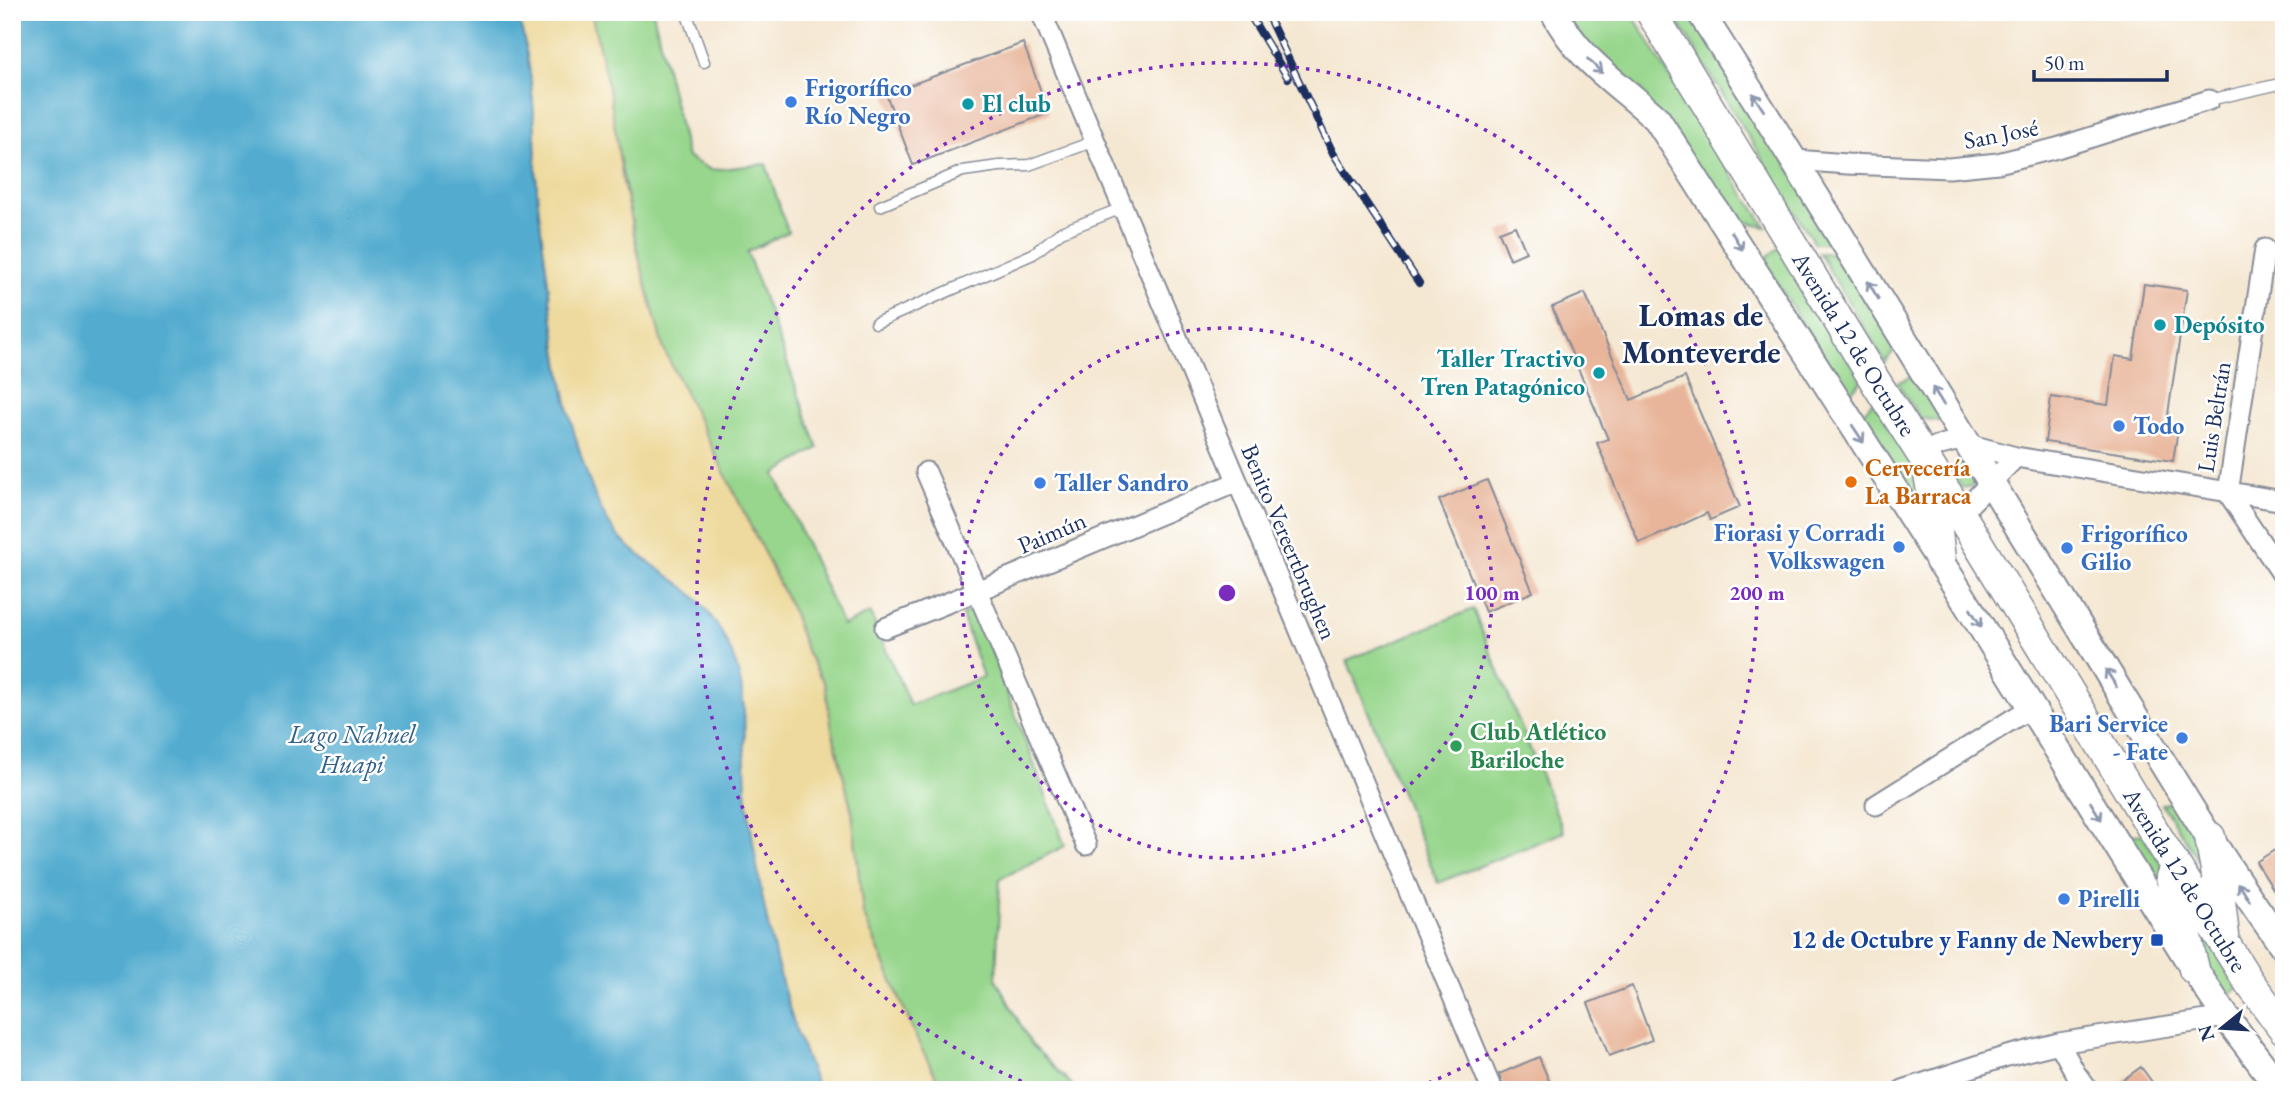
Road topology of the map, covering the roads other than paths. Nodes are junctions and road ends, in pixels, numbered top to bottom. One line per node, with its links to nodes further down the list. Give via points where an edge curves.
1 (686, 12): 6 (lane)
2 (1041, 12): 9 (street, Benito Vereertbrughen)
3 (1554, 12): 24 (street, Avenida 12 de Octubre, one-way to 24, via 1573,43 1597,69 1657,119)
4 (1651, 12): 16 (main road, Avenida 12 de Octubre)
5 (1700, 12): 10 (street, Avenida 12 de Octubre, one-way to 5)
6 (704, 62)
7 (2284, 83): 8 (lane)
8 (2209, 100): 10 (street, San José, via 1998,163 1949,167)
9 (1094, 141): 11 (lane, via 1029,165 963,171); 12 (street, Benito Vereertbrughen)
10 (1795, 160): 15 (street, Avenida 12 de Octubre, one-way to 10)
11 (880, 206)
12 (1122, 208): 14 (lane, via 1061,232 1032,254); 20 (street, Benito Vereertbrughen)
13 (2265, 248): 21 (street, Luis Beltrán)
14 (876, 323)
15 (1967, 443): 16 (street, via 1937,446); 17 (street); 19 (street, Avenida 12 de Octubre)
16 (1924, 457): 23 (main road, Avenida 12 de Octubre); 24 (main road)
17 (2016, 457): 19 (street); 21 (street)
18 (926, 472): 26 (street)
19 (1990, 481): 23 (street); 30 (street, Avenida 12 de Octubre, one-way to 19)
20 (1237, 482): 26 (street, Paimún); 39 (street, Benito Vereertbrughen)
21 (2228, 493): 22 (street); 25 (street, Luis Beltrán)
22 (2284, 501)
23 (1959, 514): 32 (main road, Avenida 12 de Octubre)
24 (1940, 560): 28 (street, Avenida 12 de Octubre, one-way to 28)
25 (2284, 577)
26 (977, 591): 27 (street, Paimún); 31 (street)
27 (885, 628)
28 (2032, 707): 29 (street); 35 (street, Avenida 12 de Octubre, one-way to 35)
29 (1876, 805)
30 (2210, 836): 33 (main road); 34 (street, Avenida 12 de Octubre, one-way to 30)
31 (1086, 845)
32 (2162, 846): 33 (main road, Avenida 12 de Octubre); 35 (main road)
33 (2225, 944): 37 (main road, Avenida 12 de Octubre)
34 (2284, 947)
35 (2194, 969): 36 (street, Avenida 12 de Octubre)
36 (2226, 1017): 38 (street); 42 (street, Avenida 12 de Octubre)
37 (2284, 1029)
38 (2059, 1043): 40 (street); 41 (street)
39 (1492, 1090)
40 (1903, 1090)
41 (2088, 1090)
42 (2281, 1090)

